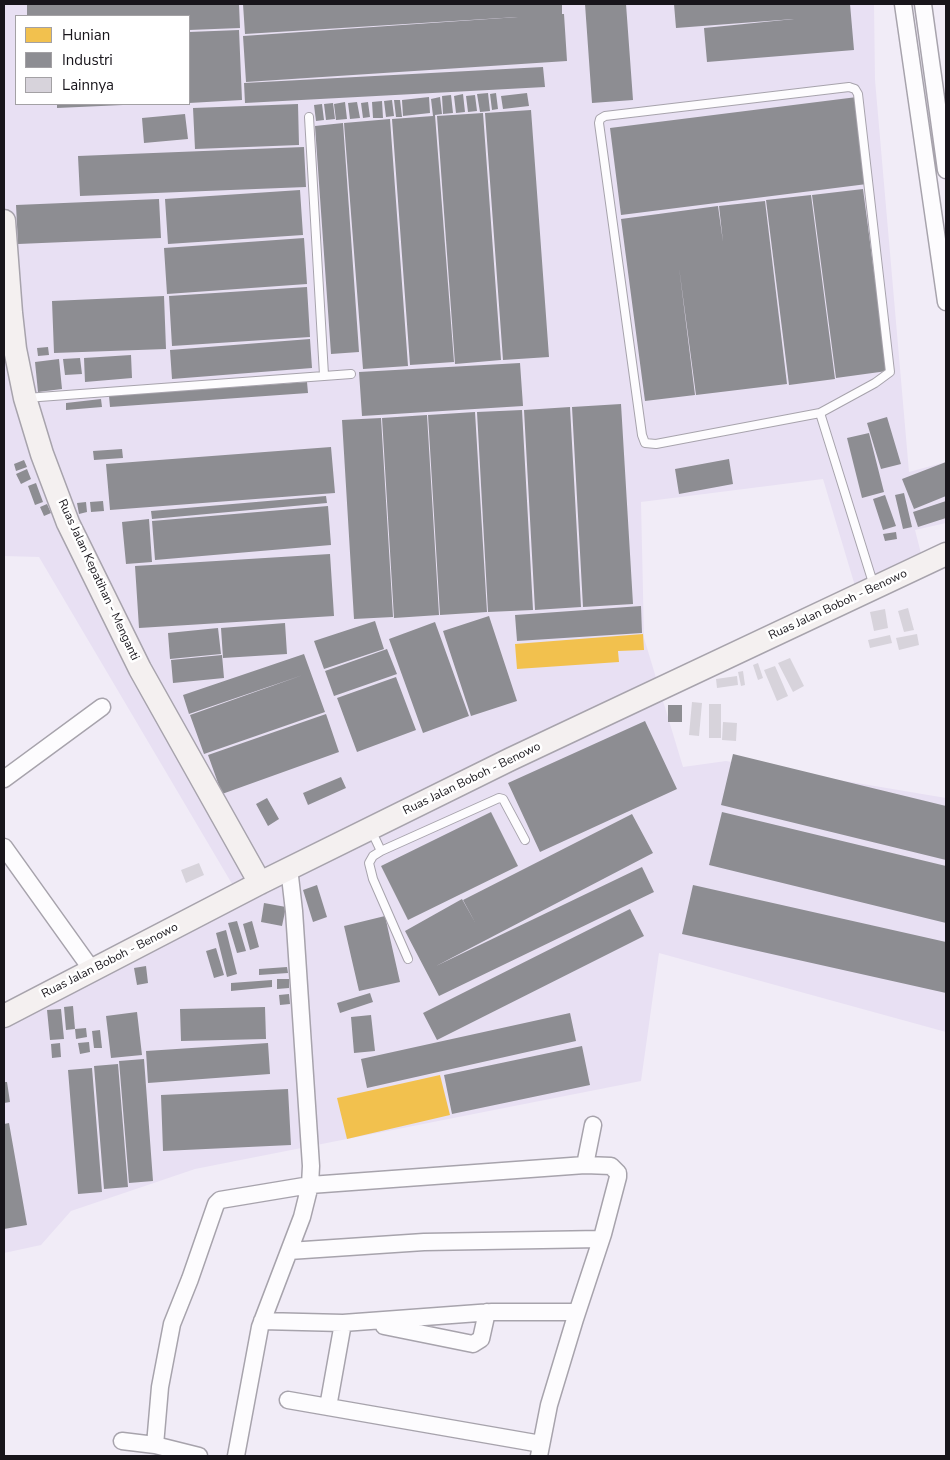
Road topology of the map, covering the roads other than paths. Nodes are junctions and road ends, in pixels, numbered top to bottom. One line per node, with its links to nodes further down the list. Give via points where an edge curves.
1 (903, 4): 5 (street)
2 (923, 4): 4 (street)
3 (309, 117): 10 (lane)
4 (942, 141): 5 (street); 6 (street)
5 (922, 143): 8 (street)
6 (946, 170)
7 (4, 222): 11 (main road, Ruas Jalan Kepatihan - Menganti, via 15,350)
8 (946, 302)
9 (351, 374): 10 (lane)
10 (324, 375): 11 (lane)
11 (25, 398): 22 (main road, Ruas Jalan Kepatihan - Menganti, via 68,523 140,669)
12 (820, 413): 12 (lane, via 656,444 645,443 599,123 602,117 849,88 857,90 891,370 886,376); 14 (lane)
13 (946, 554): 14 (main road, Ruas Jalan Boboh - Benowo)
14 (874, 588): 17 (main road, Ruas Jalan Boboh - Benowo)
15 (102, 707): 16 (street)
16 (4, 779)
17 (370, 828): 20 (lane); 21 (main road, Ruas Jalan Boboh - Benowo)
18 (525, 840): 20 (lane, via 502,799 498,798)
19 (4, 847): 24 (street)
20 (381, 851): 23 (lane, via 369,863)
21 (289, 868): 22 (main road, Ruas Jalan Boboh - Benowo); 28 (street)
22 (260, 883): 24 (main road, Ruas Jalan Boboh - Benowo)
23 (408, 959)
24 (92, 970): 25 (main road, Ruas Jalan Boboh - Benowo)
25 (4, 1016)
26 (594, 1125): 27 (street)
27 (585, 1165): 28 (street); 29 (street, via 611,1166 618,1172)
28 (310, 1185): 30 (street); 39 (street, via 224,1199 216,1204 172,1324 160,1387)
29 (601, 1239): 30 (street, via 424,1242); 32 (street)
30 (289, 1251): 33 (street)
31 (487, 1312): 32 (street); 34 (street); 34 (street, via 481,1339 473,1344)
32 (577, 1312): 40 (street, via 549,1405)
33 (262, 1322): 35 (street); 42 (street)
34 (369, 1322): 35 (street)
35 (343, 1323): 37 (street)
36 (288, 1400): 37 (street)
37 (328, 1407): 40 (street)
38 (122, 1441): 39 (street)
39 (154, 1445): 41 (street)
40 (540, 1450)
41 (199, 1456)
42 (236, 1456)

